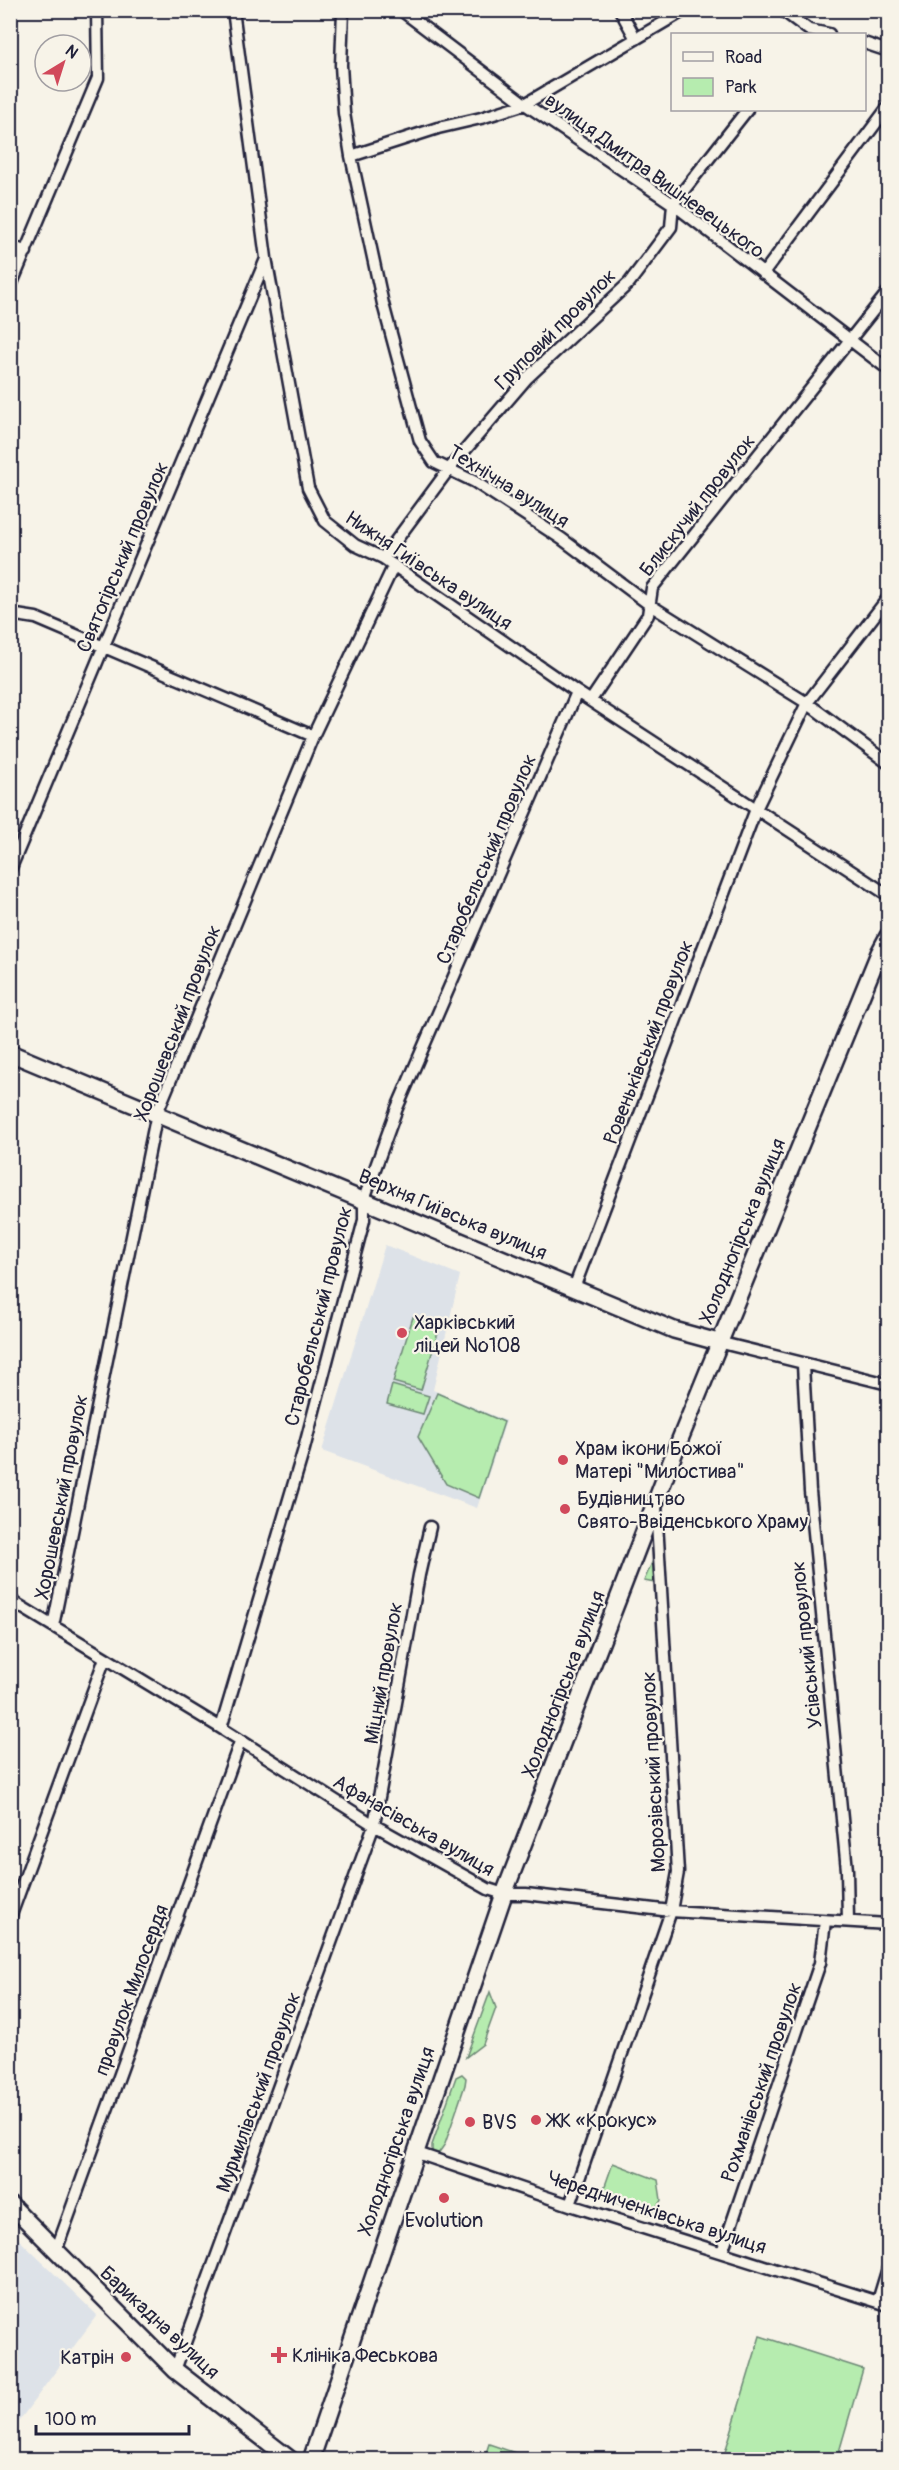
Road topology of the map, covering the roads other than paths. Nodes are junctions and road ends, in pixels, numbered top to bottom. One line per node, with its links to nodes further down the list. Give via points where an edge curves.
1 (96, 10): 20 (street, via 98,78)
2 (233, 10): 21 (street, Нижня Гиївська вулиця)
3 (343, 10): 15 (street, Технічна вулиця, via 341,65)
4 (401, 10): 12 (street, вулиця Дмитра Вишневецького)
5 (620, 10): 9 (street)
6 (685, 10): 9 (street)
7 (782, 10): 8 (street)
8 (807, 32)
9 (636, 39): 12 (street)
10 (866, 44): 11 (street)
11 (888, 51)
12 (525, 104): 15 (street); 16 (street, вулиця Дмитра Вишневецького)
13 (888, 107): 22 (street)
14 (746, 111): 16 (street)
15 (351, 156): 27 (street, Технічна вулиця, via 383,304 420,441 434,462)
16 (673, 204): 17 (street, вулиця Дмитра Вишневецького); 18 (street)
17 (694, 221): 18 (street); 22 (street, вулиця Дмитра Вишневецького)
18 (671, 227): 27 (street, Груповий провулок, via 629,283 526,378)
19 (10, 245): 20 (street)
20 (26, 252): 23 (street)
21 (266, 258): 28 (street, Нижня Гиївська вулиця, via 308,488 325,521 355,546); 33 (street, Святогірський провулок)
22 (763, 274): 25 (street, вулиця Дмитра Вишневецького)
23 (10, 288)
24 (888, 292): 25 (street, Блискучий провулок)
25 (851, 342): 26 (street, вулиця Дмитра Вишневецького); 31 (street, Блискучий провулок, via 652,588)
26 (888, 369)
27 (449, 469): 28 (street, Груповий провулок); 31 (street, Технічна вулиця, via 562,539)
28 (383, 558): 29 (street, Нижня Гиївська вулиця)
29 (394, 566): 34 (street, Нижня Гиївська вулиця); 37 (street, Хорошевський провулок)
30 (888, 598): 36 (street, Ровеньківський провулок)
31 (650, 605): 35 (street, Блискучий провулок, via 648,615); 36 (street, Технічна вулиця)
32 (10, 614): 33 (street, via 36,618)
33 (104, 648): 37 (street); 40 (street, Святогірський провулок)
34 (577, 692): 35 (street, Нижня Гиївська вулиця); 45 (street, Старобельський провулок, via 397,1108)
35 (591, 700): 39 (street, Нижня Гиївська вулиця)
36 (807, 703): 38 (street, Технічна вулиця); 39 (street, Ровеньківський провулок)
37 (313, 736): 44 (street, Хорошевський провулок)
38 (888, 763)
39 (756, 809): 41 (street, Нижня Гиївська вулиця); 46 (street, Ровеньківський провулок)
40 (10, 870)
41 (888, 895)
42 (888, 936): 47 (main road, Холодногірська вулиця)
43 (10, 1053): 44 (main road, Верхня Гиївська вулиця)
44 (157, 1113): 45 (main road, Верхня Гиївська вулиця); 53 (street, Хорошевський провулок)
45 (364, 1199): 46 (main road, Верхня Гиївська вулиця); 55 (street, Старобельський провулок, via 364,1220 304,1449)
46 (574, 1288): 47 (main road, Верхня Гиївська вулиця, via 674,1330)
47 (718, 1342): 48 (street, Верхня Гиївська вулиця); 50 (main road, Холодногірська вулиця)
48 (803, 1365): 49 (street, Верхня Гиївська вулиця); 62 (street, Усівський провулок, via 810,1491)
49 (888, 1384)
50 (656, 1500): 58 (main road, Холодногірська вулиця); 59 (street, Морозівський провулок, via 678,1872)
51 (430, 1527): 57 (street, Міцний провулок)
52 (10, 1600): 53 (street, Афанасівська вулиця)
53 (53, 1626): 54 (street, Афанасівська вулиця)
54 (105, 1658): 55 (street, Афанасівська вулиця); 60 (street)
55 (221, 1728): 56 (street, Афанасівська вулиця)
56 (240, 1742): 57 (street, Афанасівська вулиця); 67 (street, провулок Милосердя)
57 (374, 1826): 58 (street, Афанасівська вулиця, via 476,1884); 71 (street, Мурмилівський провулок)
58 (504, 1894): 59 (street, Афанасівська вулиця); 64 (main road, Холодногірська вулиця)
59 (671, 1911): 61 (street, Афанасівська вулиця); 66 (street, Морозівський провулок)
60 (10, 1918)
61 (825, 1921): 62 (street, Афанасівська вулиця); 68 (street, Рохманівський провулок, via 820,1963)
62 (849, 1921): 63 (street, Афанасівська вулиця)
63 (888, 1924)
64 (414, 2152): 66 (street, Чередниченківська вулиця); 73 (main road, Холодногірська вулиця)
65 (10, 2204): 67 (main road, Барикадна вулиця)
66 (570, 2205): 68 (street, Чередниченківська вулиця)
67 (56, 2251): 71 (main road, Барикадна вулиця)
68 (722, 2252): 70 (street, Чередниченківська вулиця)
69 (888, 2268): 70 (street)
70 (883, 2303)
71 (175, 2370): 72 (main road, Барикадна вулиця)
72 (291, 2460)
73 (311, 2460)

